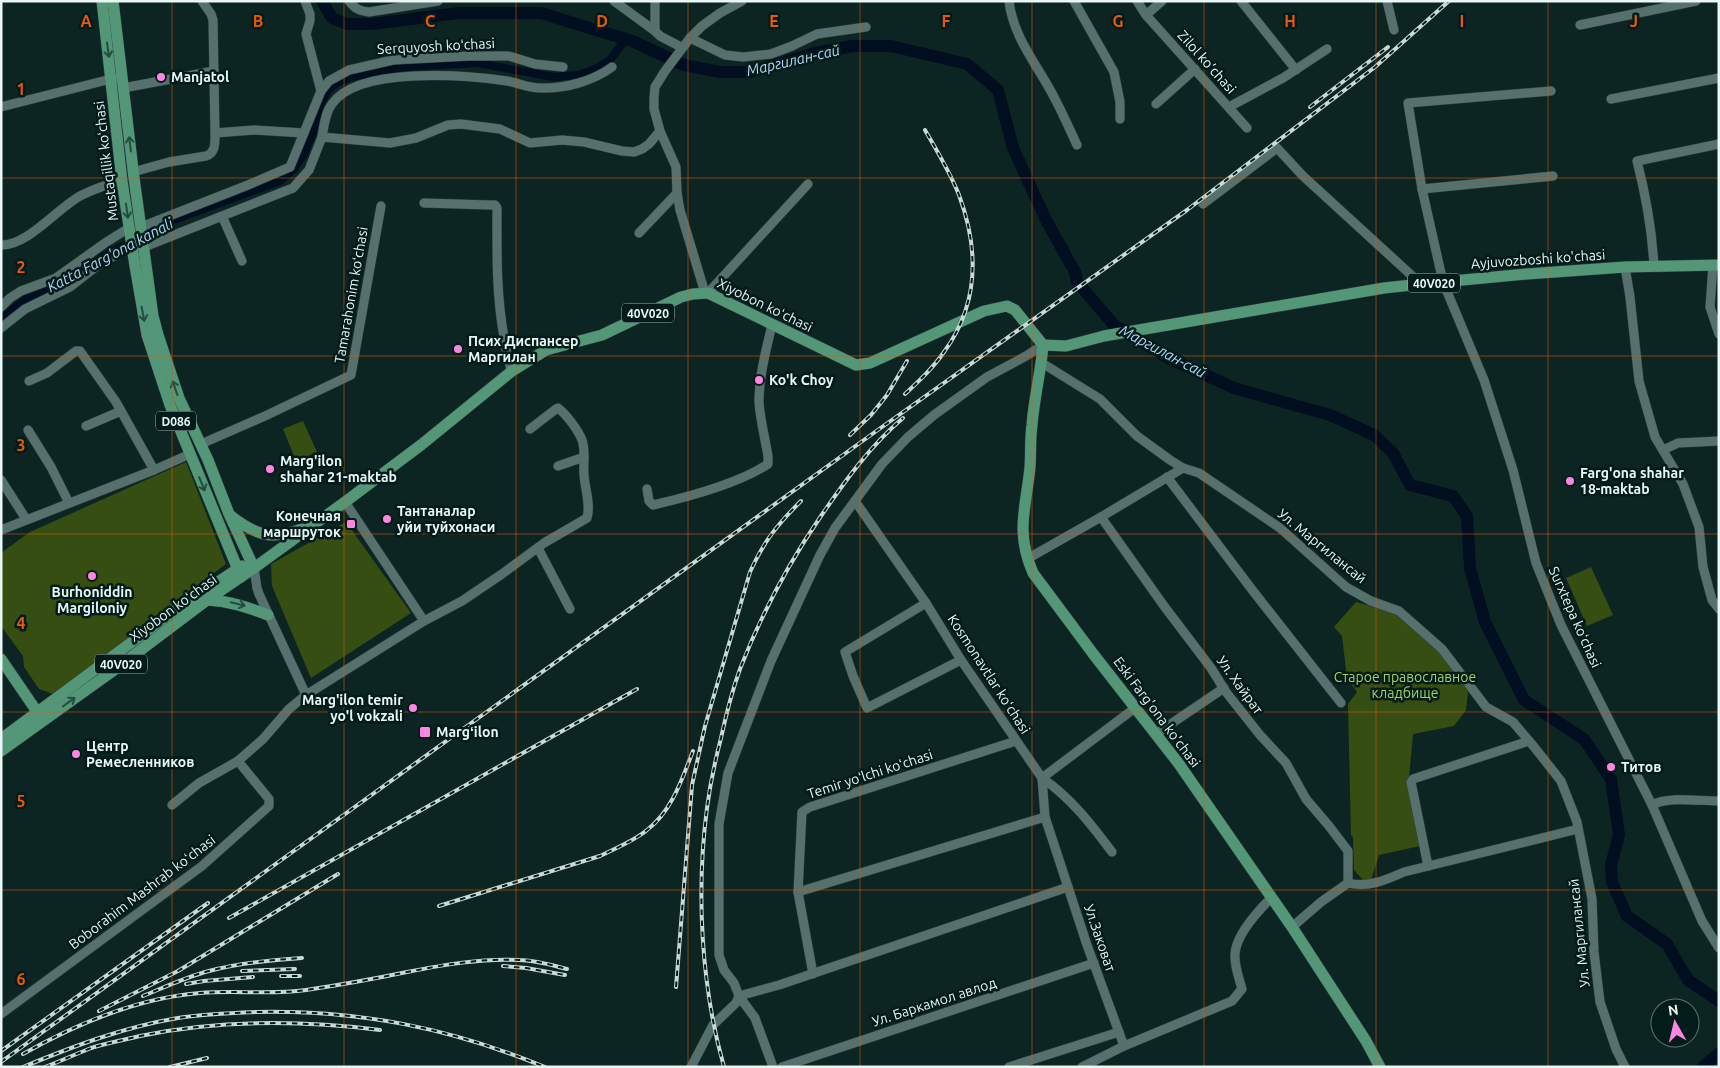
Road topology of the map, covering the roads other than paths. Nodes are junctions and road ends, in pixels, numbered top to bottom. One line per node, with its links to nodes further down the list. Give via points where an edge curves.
1 (102, 1): 30 (main road, Mustaqillik koʻchasi / D086, one-way to 30)
2 (113, 1): 30 (main road, Mustaqillik koʻchasi / D086)
3 (202, 1): 29 (street, via 213,20)
4 (305, 1): 33 (street, via 310,14 306,34)
5 (349, 1): 6 (street, via 360,11 369,12)
6 (438, 1)
7 (614, 1): 20 (street)
8 (655, 1): 20 (street)
9 (742, 1): 22 (street, via 720,13)
10 (1009, 1): 46 (street, via 1010,16 1022,42)
11 (1074, 1): 39 (street, via 1114,72)
12 (1137, 1): 17 (street, Zilol ko‘chasi)
13 (1162, 1): 17 (street)
14 (1241, 1): 28 (street)
15 (1386, 1): 21 (street)
16 (1696, 1): 18 (street)
17 (1146, 14): 27 (street, Zilol ko‘chasi)
18 (1580, 25)
19 (866, 27): 22 (street, via 817,34 771,54 743,57 725,55)
20 (656, 30): 23 (street, via 660,36)
21 (1394, 30)
22 (690, 38): 23 (street)
23 (681, 47): 41 (street, via 655,87 654,108)
24 (1327, 49): 28 (street)
25 (612, 66): 44 (street, via 593,78 550,88 445,75 367,82 330,105)
26 (563, 67): 33 (street, Serquyosh koʻchasi, via 535,64 509,56 393,60 349,70 329,81)
27 (1195, 69): 36 (street); 38 (street, Zilol ko‘chasi)
28 (1296, 70): 38 (street)
29 (214, 71): 32 (street); 42 (street)
30 (117, 77): 32 (main road, Mustaqillik koʻchasi / D086); 37 (street); 49 (main road, Mustaqillik koʻchasi / D086)
31 (1719, 78): 35 (street)
32 (123, 88): 47 (main road, Mustaqillik koʻchasi / D086, one-way to 32)
33 (321, 91): 43 (street, Serquyosh koʻchasi)
34 (1551, 91): 51 (street, Surxtepa koʻchasi, via 1408,102)
35 (1611, 99)
36 (1156, 104)
37 (1, 107)
38 (1229, 107): 40 (street, Zilol ko‘chasi)
39 (1120, 119)
40 (1247, 128)
41 (660, 131): 44 (street, via 649,144 634,152 584,142 530,142 500,129 461,124 390,143); 52 (street, via 676,167)
42 (215, 133): 43 (street, via 254,130); 47 (street, via 211,155)
43 (304, 133): 57 (street, Serquyosh koʻchasi, via 290,167)
44 (322, 137): 56 (street, via 310,170 293,188)
45 (1719, 144): 66 (street, via 1637,161 1652,233)
46 (1077, 145)
47 (133, 172): 57 (main road, Mustaqillik koʻchasi / D086)
48 (1553, 176): 51 (street)
49 (122, 181): 58 (main road, Mustaqillik koʻchasi / D086, one-way to 58); 60 (street, via 81,195 22,239)
50 (808, 184): 70 (street)
51 (1422, 189): 68 (street, Surxtepa koʻchasi)
52 (677, 193): 59 (street); 70 (street)
53 (424, 203): 77 (street, via 495,205 498,208 497,278 501,320)
54 (1203, 204): 69 (street, via 1277,148 1303,176)
55 (381, 206): 84 (street, Tamarahonim koʻchasi, via 350,375)
56 (222, 216): 61 (street); 63 (street)
57 (141, 227): 61 (main road, Mustaqillik koʻchasi / D086)
58 (130, 230): 64 (main road, Mustaqillik koʻchasi / D086); 71 (street, via 105,243 56,278 21,291)
59 (638, 233)
60 (1, 245)
61 (144, 247): 64 (main road, Mustaqillik koʻchasi / D086)
62 (116, 255): 73 (street, via 70,288 25,309)
63 (242, 261)
64 (140, 265): 84 (main road, Mustaqillik koʻchasi / D086, one-way to 64, via 179,398); 86 (main road, Mustaqillik koʻchasi / D086, one-way to 86, via 147,335)
65 (1716, 265): 66 (main road, Ayjuvozboshi ko'chasi / 40V020); 74 (street, via 1710,307)
66 (1654, 266): 67 (main road, Ayjuvozboshi ko'chasi / 40V020)
67 (1625, 267): 68 (main road, Ayjuvozboshi ko'chasi / 40V020); 85 (street, via 1638,380 1655,437)
68 (1444, 282): 69 (main road, Ayjuvozboshi ko'chasi / 40V020); 131 (street, Surxtepa koʻchasi, via 1484,380 1513,470 1536,563 1561,625)
69 (1421, 284): 75 (main road, Ayjuvozboshi ko'chasi / 40V020, via 1153,327 1066,346)
70 (707, 293): 72 (main road, Xiyobon koʻchasi); 77 (main road, Xiyobon koʻchasi / 40V020, via 681,297 602,335 546,350)
71 (1, 307)
72 (772, 325): 75 (main road, Xiyobon koʻchasi, via 856,365 870,363 989,309 1007,306 1015,310); 95 (street, via 764,357 759,404 768,464 732,481 653,505)
73 (1, 328)
74 (1719, 334)
75 (1043, 344): 76 (main road, Eski Farg'ona ko'chasi); 96 (street, via 987,377 928,420 882,464)
76 (1042, 363): 91 (street, Ул. Маргилансай, via 1100,399 1137,436); 105 (main road, Eski Farg'ona ko'chasi, via 1022,520)
77 (512, 371): 97 (main road, Xiyobon koʻchasi / 40V020)
78 (29, 381): 79 (street, via 78,351)
79 (121, 411): 80 (street); 92 (street)
80 (86, 426)
81 (530, 429): 87 (street, via 558,408 580,436)
82 (28, 430): 98 (street)
83 (1719, 441): 85 (street, via 1678,443)
84 (201, 444): 88 (main road, Mustaqillik koʻchasi / D086)
85 (1663, 450): 112 (street, via 1683,484 1699,527 1703,567 1712,600)
86 (190, 454): 89 (main road, Mustaqillik koʻchasi / D086); 92 (street)
87 (584, 456): 90 (street); 104 (street, via 587,518)
88 (208, 460): 89 (main road); 99 (main road, Mustaqillik koʻchasi / D086)
89 (194, 466): 107 (main road, Mustaqillik koʻchasi / D086, one-way to 107)
90 (558, 466)
91 (1183, 468): 93 (street); 125 (street, Ул. Маргилансай, via 1199,473 1280,528 1346,587 1399,612 1442,649 1486,707 1513,722)
92 (154, 470): 98 (street)
93 (1167, 477): 100 (street); 119 (street)
94 (1, 480): 101 (street)
95 (647, 489)
96 (855, 501): 110 (street, Kosmonavtlar koʻchasi); 144 (street, via 820,555 771,661 728,773 719,824 719,955)
97 (345, 502): 102 (main road, Xiyobon koʻchasi / 40V020); 114 (street)
98 (69, 503): 101 (street)
99 (229, 514): 102 (main road, via 251,530 277,536); 106 (main road, Mustaqillik koʻchasi / D086)
100 (1100, 517): 105 (street); 117 (street, Ул. Хайрат)
101 (26, 519): 103 (street)
102 (313, 525): 106 (main road, Xiyobon koʻchasi / 40V020)
103 (1, 530)
104 (538, 548): 111 (street); 114 (street, via 462,601)
105 (1027, 559): 120 (main road, Eski Farg'ona ko'chasi, via 1033,573)
106 (252, 565): 107 (main road, 40V020); 108 (street)
107 (239, 573): 108 (street); 109 (main road, Xiyobon koʻchasi / 40V020); 121 (main road, Xiyobon koʻchasi / 40V020, via 168,616)
108 (257, 588): 113 (street)
109 (207, 600): 113 (main road, one-way to 113, via 244,605); 121 (main road, Xiyobon koʻchasi / 40V020, one-way to 109, via 114,670)
110 (926, 603): 116 (street, Kosmonavtlar koʻchasi); 116 (street, via 845,652 867,708)
111 (570, 609)
112 (1719, 609)
113 (268, 615): 118 (street)
114 (424, 620): 118 (street)
115 (1, 659): 121 (main road)
116 (962, 660): 124 (street, Kosmonavtlar koʻchasi)
117 (1224, 688): 122 (street); 136 (street, Ул. Хайрат, via 1286,763 1306,799 1348,851)
118 (306, 695): 127 (street)
119 (1341, 703)
120 (1135, 708): 122 (main road, Eski Farg'ona ko'chasi); 128 (street)
121 (41, 717): 123 (main road, Xiyobon koʻchasi / 40V020); 126 (main road, Xiyobon koʻchasi / 40V020)
122 (1156, 734): 139 (main road, Eski Farg'ona ko'chasi)
123 (1, 739)
124 (1016, 741): 128 (street, Kosmonavtlar koʻchasi); 138 (street, Temir yoʻlchi koʻchasi, via 805,809 802,812)
125 (1529, 741): 133 (street, Ул. Маргилансай, via 1561,781); 135 (street, via 1413,779)
126 (1, 751)
127 (238, 761): 130 (street); 145 (street, Boborahim Mashrab koʻchasi, via 269,800 269,806 202,866)
128 (1042, 778): 132 (street, Ул.Заковат); 134 (street, Kosmonavtlar koʻchasi, via 1085,816)
129 (1719, 801): 131 (street, via 1668,801)
130 (172, 805)
131 (1652, 805): 141 (street, Surxtepa koʻchasi, via 1702,921)
132 (1045, 816): 137 (street, Ул.Заковат); 138 (street)
133 (1578, 829): 135 (street); 154 (street, Ул. Маргилансай, via 1592,899 1600,1002)
134 (1112, 852)
135 (1428, 866): 136 (street, via 1379,883 1359,886)
136 (1348, 883): 140 (street)
137 (1068, 887): 142 (street, Ул.Заковат); 143 (street)
138 (798, 892): 143 (street, Temir yoʻlchi koʻchasi)
139 (1271, 898): 140 (main road, Eski Farg'ona ko'chasi); 147 (street, via 1239,940 1235,954 1242,989 1232,1001)
140 (1292, 927): 153 (main road, Eski Farg'ona ko'chasi)
141 (1719, 948)
142 (1094, 963): 146 (street, Ул.Заковат); 150 (street, Ул. Баркамол авлод)
143 (813, 974): 144 (street)
144 (738, 996): 148 (street, via 736,1003 713,1025); 149 (street, via 755,1018)
145 (1, 1014)
146 (1119, 1032): 147 (street, Ул.Заковат); 151 (street)
147 (1124, 1046): 152 (street)
148 (691, 1067)
149 (773, 1067)
150 (782, 1067)
151 (1009, 1067)
152 (1082, 1067)
153 (1380, 1067)
154 (1625, 1067)

